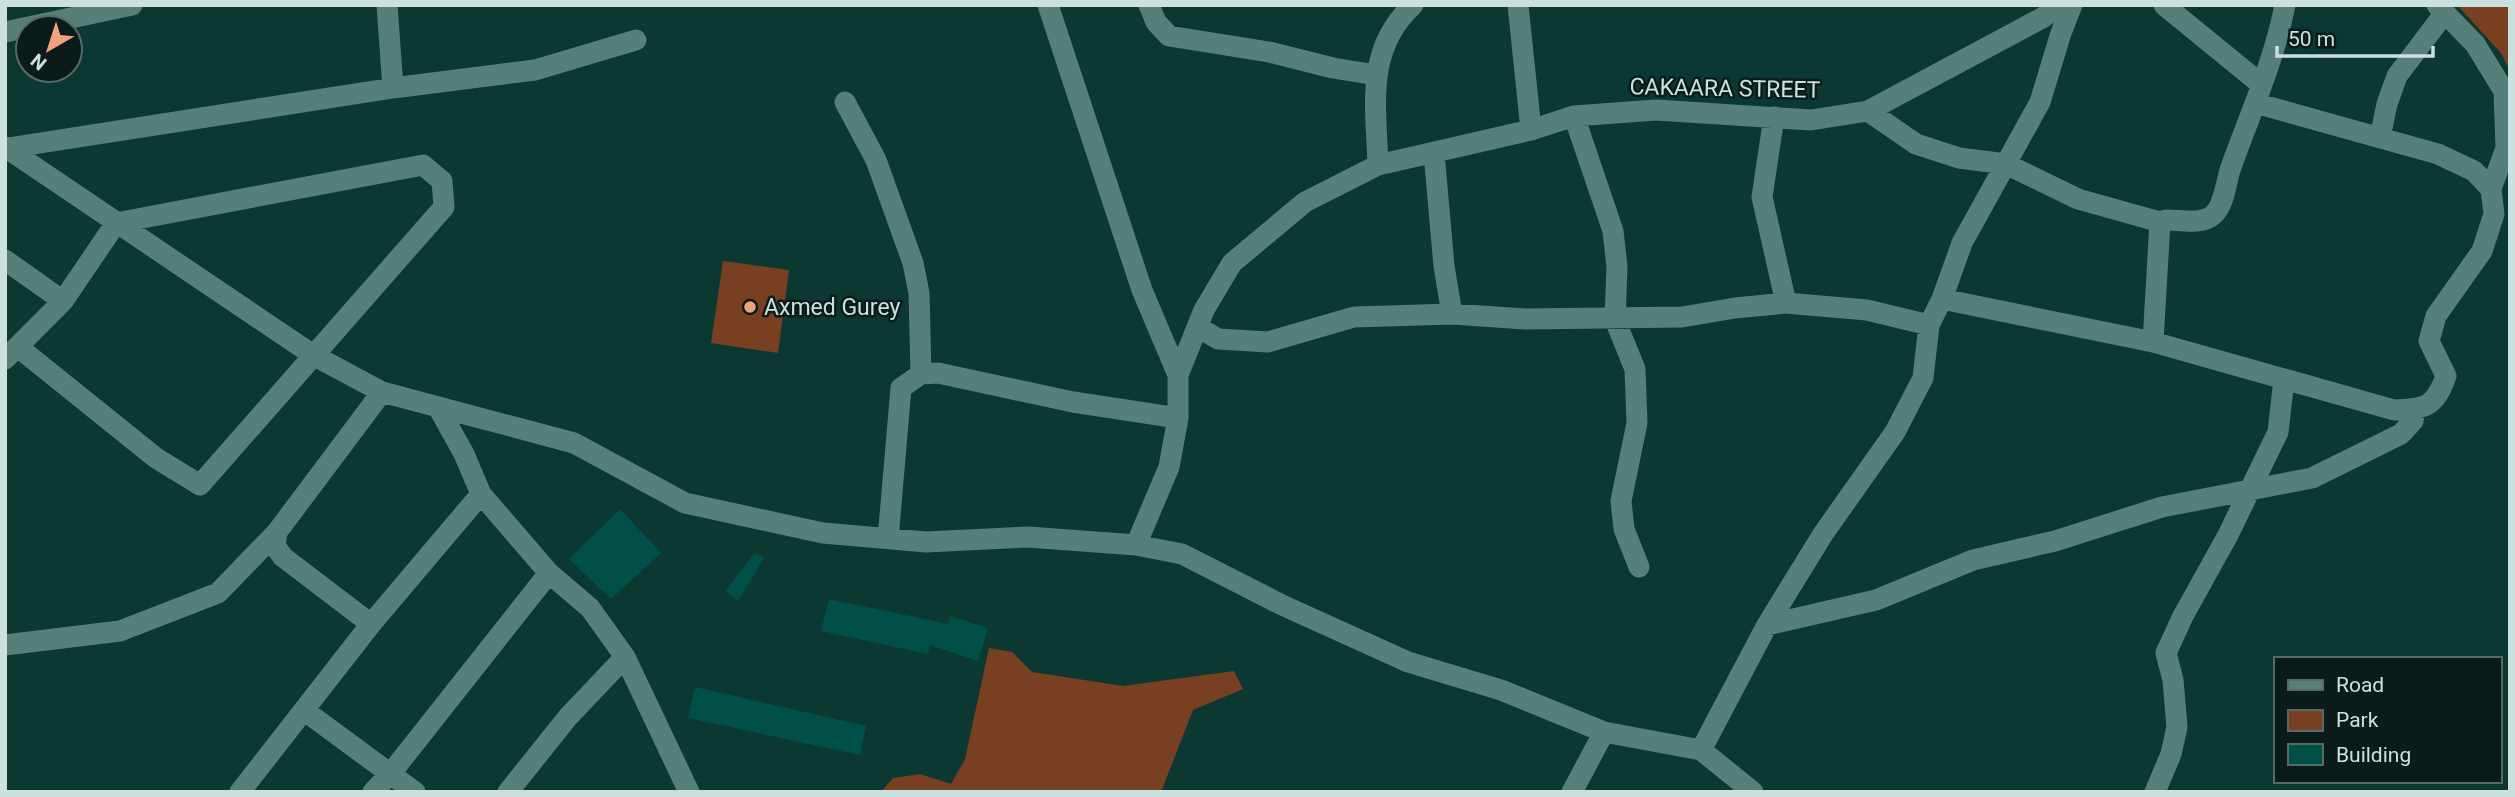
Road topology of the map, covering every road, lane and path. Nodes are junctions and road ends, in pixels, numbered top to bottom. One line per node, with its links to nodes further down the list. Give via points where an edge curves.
1 (387, 5): 15 (street)
2 (1048, 5): 42 (street, via 1142,290)
3 (1149, 5): 14 (street, via 1169,36)
4 (1413, 5): 14 (street, via 1391,29)
5 (1518, 5): 21 (street)
6 (2061, 5): 18 (street, CAKAARA STREET)
7 (2073, 5): 25 (street, via 2040,102)
8 (2164, 5): 16 (street)
9 (2285, 5): 16 (street)
10 (125, 6): 12 (street)
11 (2440, 10): 22 (street, via 2397,76); 27 (street, via 2475,44 2504,91 2506,148)
12 (5, 32)
13 (636, 40): 15 (street, via 534,71)
14 (1376, 75): 26 (street)
15 (393, 88): 23 (street)
16 (2259, 94): 22 (street); 28 (street, via 2213,216)
17 (845, 102): 41 (street, via 876,160 913,263 919,293)
18 (1868, 111): 20 (street, CAKAARA STREET, via 1811,120); 25 (street, via 1916,144 1959,158)
19 (1574, 116): 20 (street, CAKAARA STREET, via 1656,110); 21 (street, CAKAARA STREET); 35 (street, via 1613,231)
20 (1774, 117): 33 (street, via 1762,197)
21 (1531, 130): 24 (street, CAKAARA STREET)
22 (2380, 138): 27 (street, via 2438,154 2474,171)
23 (6, 149): 29 (street)
24 (1434, 153): 26 (street, CAKAARA STREET); 34 (street)
25 (2006, 164): 28 (street, via 2078,199); 31 (street, via 1962,243)
26 (1378, 165): 37 (street, CAKAARA STREET, via 1305,202 1233,263)
27 (2491, 188): 46 (street, via 2494,214 2482,251 2436,316 2429,341 2446,376 2440,394 2428,406)
28 (2160, 222): 38 (street)
29 (116, 223): 32 (street); 40 (street); 40 (street, via 423,165 442,181 444,207)
30 (5, 260): 32 (street)
31 (1942, 299): 36 (street); 38 (street)
32 (63, 301): 39 (street)
33 (1786, 303): 35 (street, via 1682,317); 36 (street, via 1867,310)
34 (1452, 314): 35 (street); 37 (street, via 1354,317 1268,342 1218,339)
35 (1615, 320): 53 (street, via 1635,369 1637,423 1621,501 1624,529)
36 (1929, 325): 56 (street, via 1923,378 1895,432)
37 (1198, 327): 42 (street, CAKAARA STREET)
38 (2153, 342): 43 (street)
39 (11, 353): 40 (street, via 200,485)
40 (313, 355): 44 (street)
41 (921, 374): 47 (street, via 938,373 1073,402); 51 (street, via 901,388)
42 (1178, 375): 47 (street)
43 (2284, 379): 46 (street, via 2394,410); 48 (street, via 2278,432)
44 (382, 391): 45 (street); 50 (street)
45 (438, 407): 49 (street); 51 (street, via 574,443 685,503 823,533)
46 (2415, 410): 48 (street, via 2413,421 2385,443 2312,478)
47 (1178, 418): 52 (street, via 1169,467)
48 (2249, 492): 56 (street, via 2162,507 2055,541 1973,560 1876,600); 70 (street, via 2166,653 2174,680 2177,727)
49 (481, 494): 54 (street); 55 (street)
50 (277, 532): 55 (street, via 275,546 283,557); 57 (street, via 218,593 120,631)
51 (888, 539): 52 (street, via 926,542 1028,537)
52 (1136, 544): 60 (street, via 1182,554 1408,662 1501,690)
53 (1639, 567)
54 (549, 573): 58 (street, via 590,608); 62 (street)
55 (371, 624): 59 (street)
56 (1767, 625): 61 (street)
57 (5, 645)
58 (625, 657): 66 (street); 67 (street)
59 (305, 711): 62 (street); 63 (street)
60 (1604, 732): 61 (street); 68 (street)
61 (1702, 750): 69 (street)
62 (391, 773): 64 (street); 65 (street)
63 (240, 792)
64 (373, 792)
65 (415, 792)
66 (508, 792)
67 (689, 792)
68 (1573, 792)
69 (1754, 792)
70 (2155, 792)

